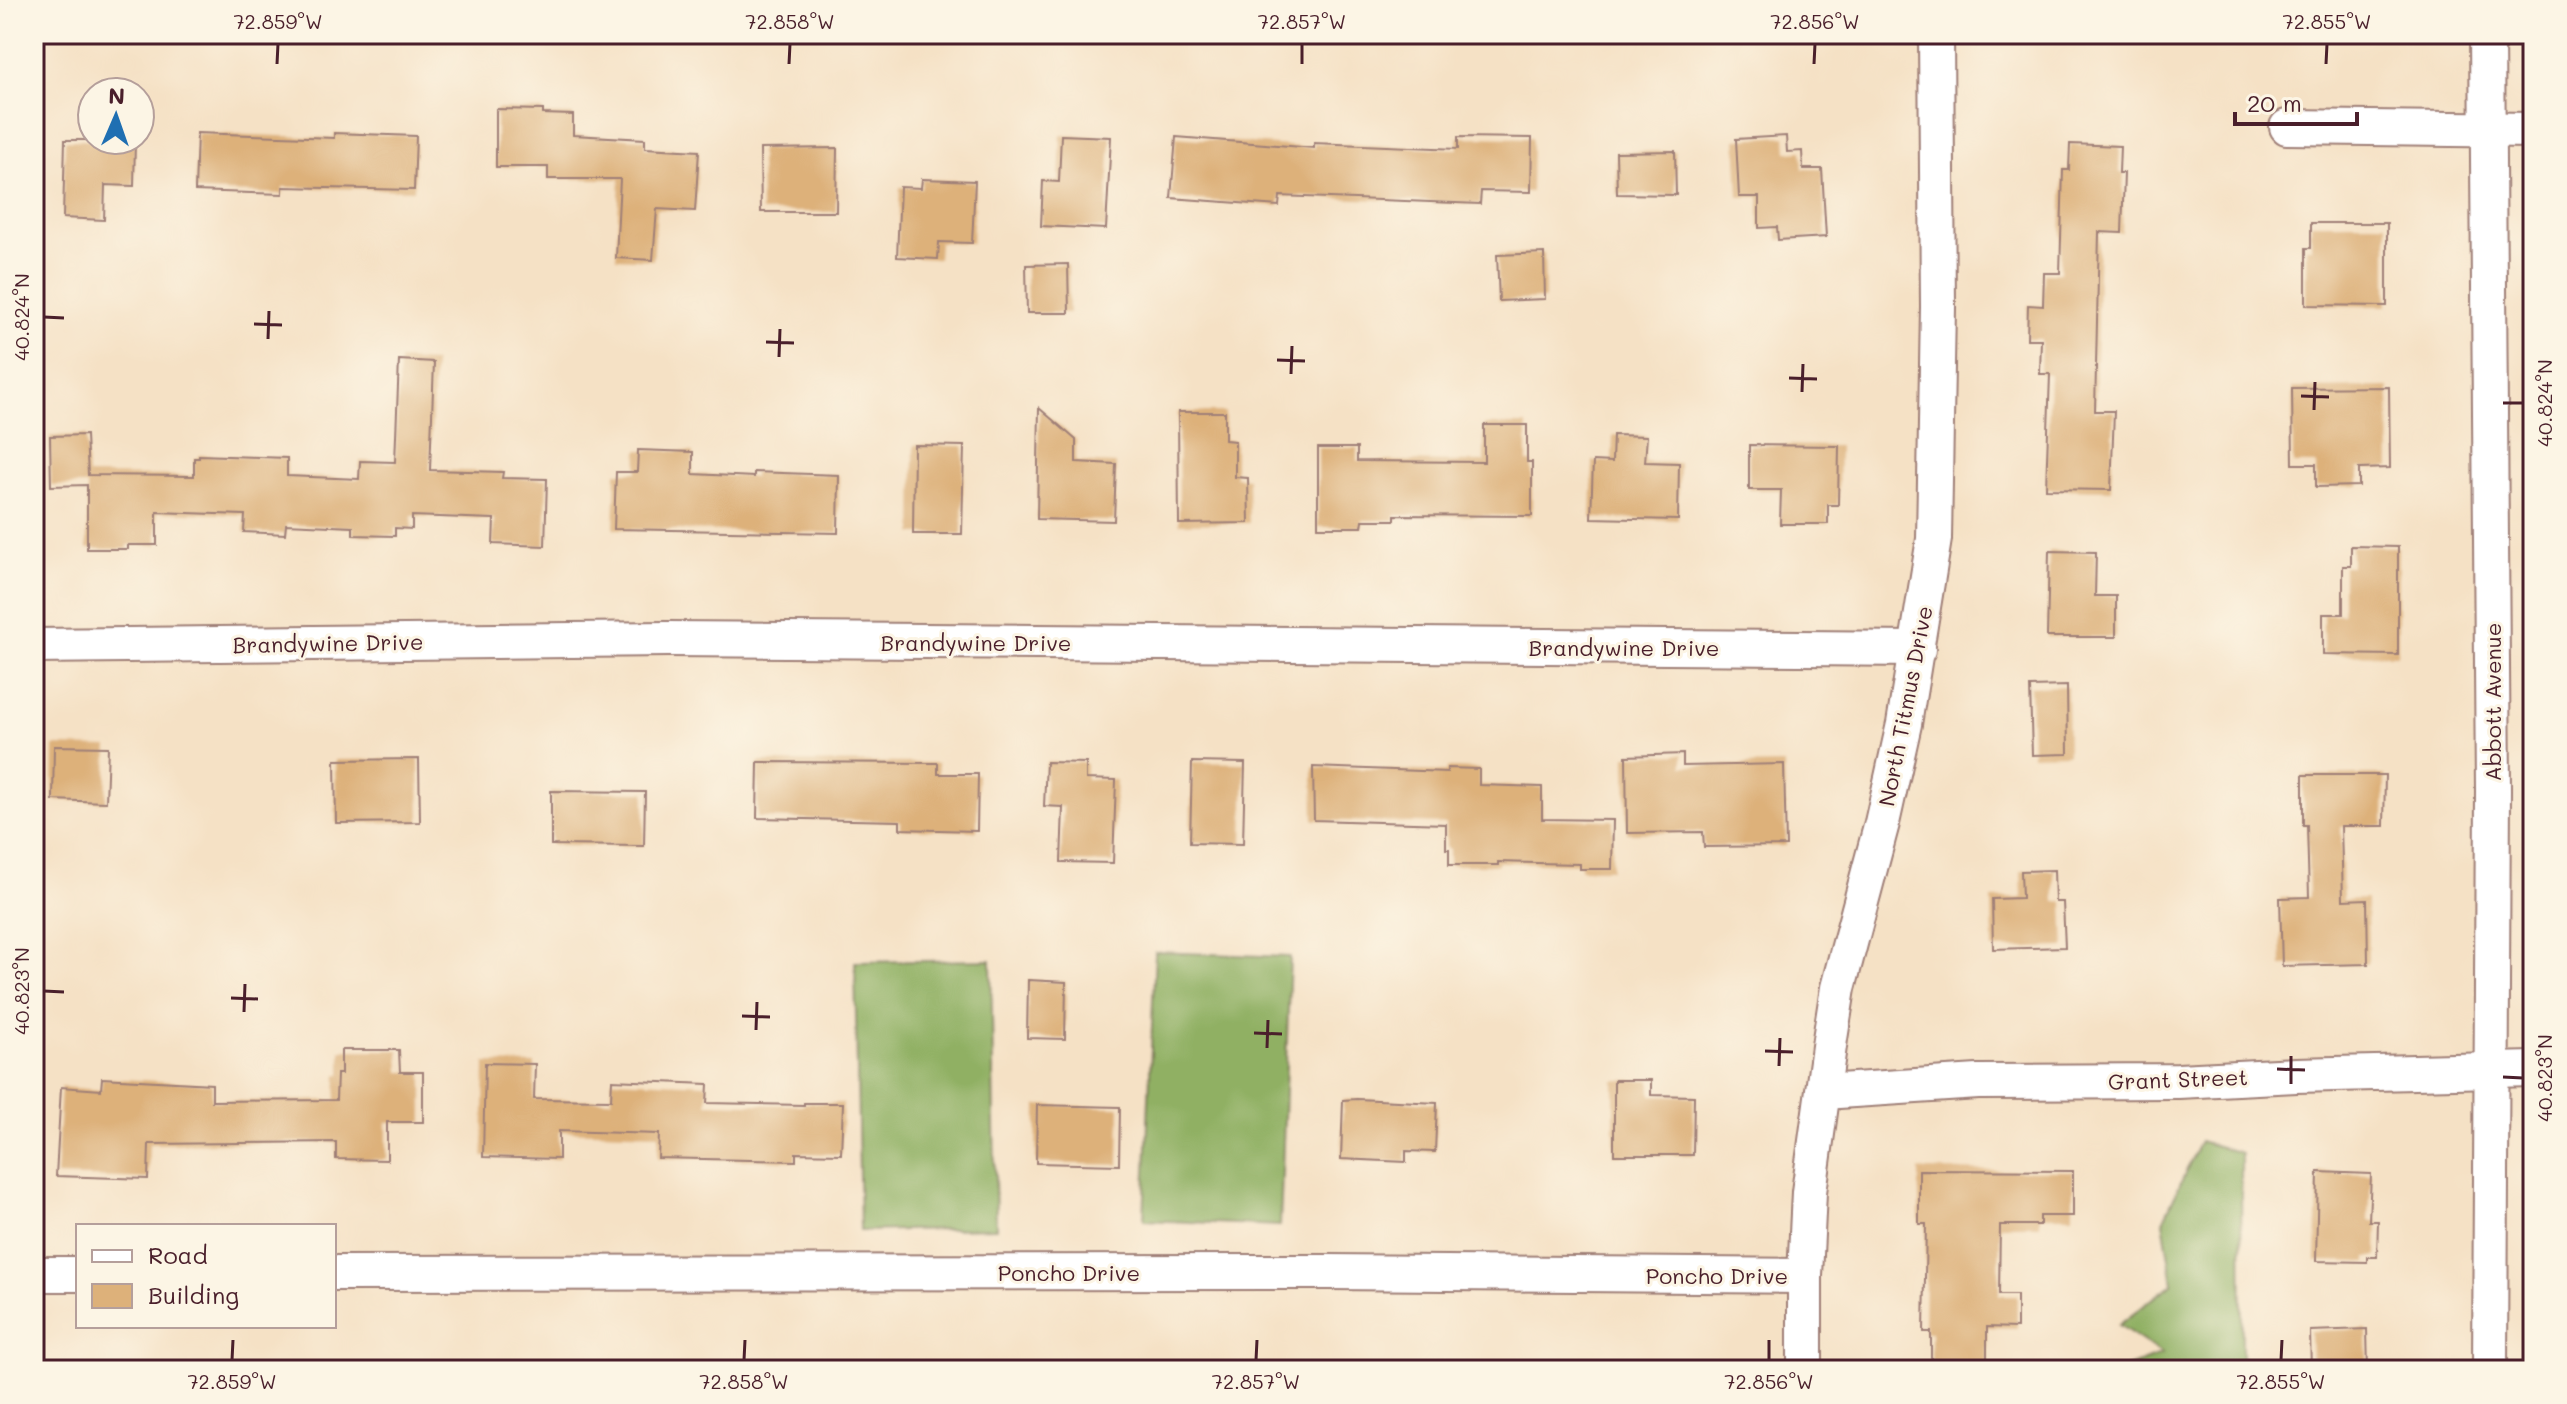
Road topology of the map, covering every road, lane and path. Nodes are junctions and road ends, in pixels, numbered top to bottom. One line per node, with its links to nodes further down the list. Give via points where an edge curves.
1 (1936, 34): 7 (street, North Titmus Drive, via 1934,539)
2 (2487, 34): 4 (street, Abbott Avenue)
3 (2287, 127): 4 (street)
4 (2489, 130): 5 (street); 8 (street, Abbott Avenue)
5 (2533, 130)
6 (34, 646): 7 (street, Brandywine Drive, via 668,639)
7 (1918, 649): 10 (street, North Titmus Drive, via 1882,823 1838,988)
8 (2490, 1069): 9 (street, Grant Street); 10 (street, Grant Street, via 2178,1081 1978,1082); 16 (street, Abbott Avenue)
9 (2533, 1069)
10 (1823, 1092): 14 (street, North Titmus Drive, via 1809,1192)
11 (336, 1273): 14 (street, Poncho Drive)
12 (34, 1274): 13 (street)
13 (76, 1274)
14 (1805, 1276): 15 (street, North Titmus Drive)
15 (1805, 1370)
16 (2490, 1370)

